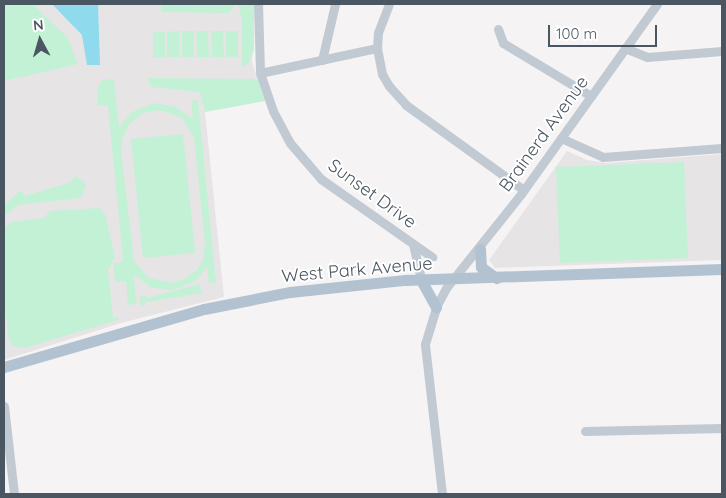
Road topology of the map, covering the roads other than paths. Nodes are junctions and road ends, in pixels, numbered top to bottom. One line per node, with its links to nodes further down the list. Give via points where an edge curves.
1 (258, 4): 10 (street, Sunset Drive)
2 (335, 4): 9 (street)
3 (390, 4): 6 (street, via 378,33)
4 (657, 4): 7 (street, Brainerd Avenue)
5 (498, 29): 11 (street, via 504,43)
6 (376, 48): 9 (street); 14 (street, via 382,74 406,105)
7 (625, 48): 8 (street, via 647,57); 11 (street, Brainerd Avenue)
8 (722, 51)
9 (322, 60): 10 (street)
10 (260, 72): 15 (street, Sunset Drive, via 282,130 300,157 326,183)
11 (591, 96): 12 (street, Brainerd Avenue)
12 (561, 138): 13 (street, via 602,157); 14 (street, Brainerd Avenue)
13 (722, 148)
14 (524, 190): 16 (street, Brainerd Avenue)
15 (413, 244): 17 (street, Sunset Drive); 18 (street, Sunset Drive)
16 (480, 249): 20 (main road, via 481,267); 21 (street, Brainerd Avenue)
17 (432, 257)
18 (415, 265): 22 (street); 23 (street, Sunset Drive)
19 (722, 269): 20 (main road, West Park Avenue)
20 (496, 278): 21 (main road, West Park Avenue)
21 (453, 279): 23 (main road, West Park Avenue); 24 (street, Brainerd Avenue)
22 (405, 280): 23 (main road, West Park Avenue); 25 (main road, West Park Avenue, via 290,292 204,309)
23 (421, 280): 24 (main road)
24 (436, 307): 30 (street, Brainerd Avenue, via 425,344)
25 (4, 368)
26 (4, 406): 29 (street)
27 (722, 428): 28 (street)
28 (585, 431)
29 (14, 494)
30 (442, 494)

